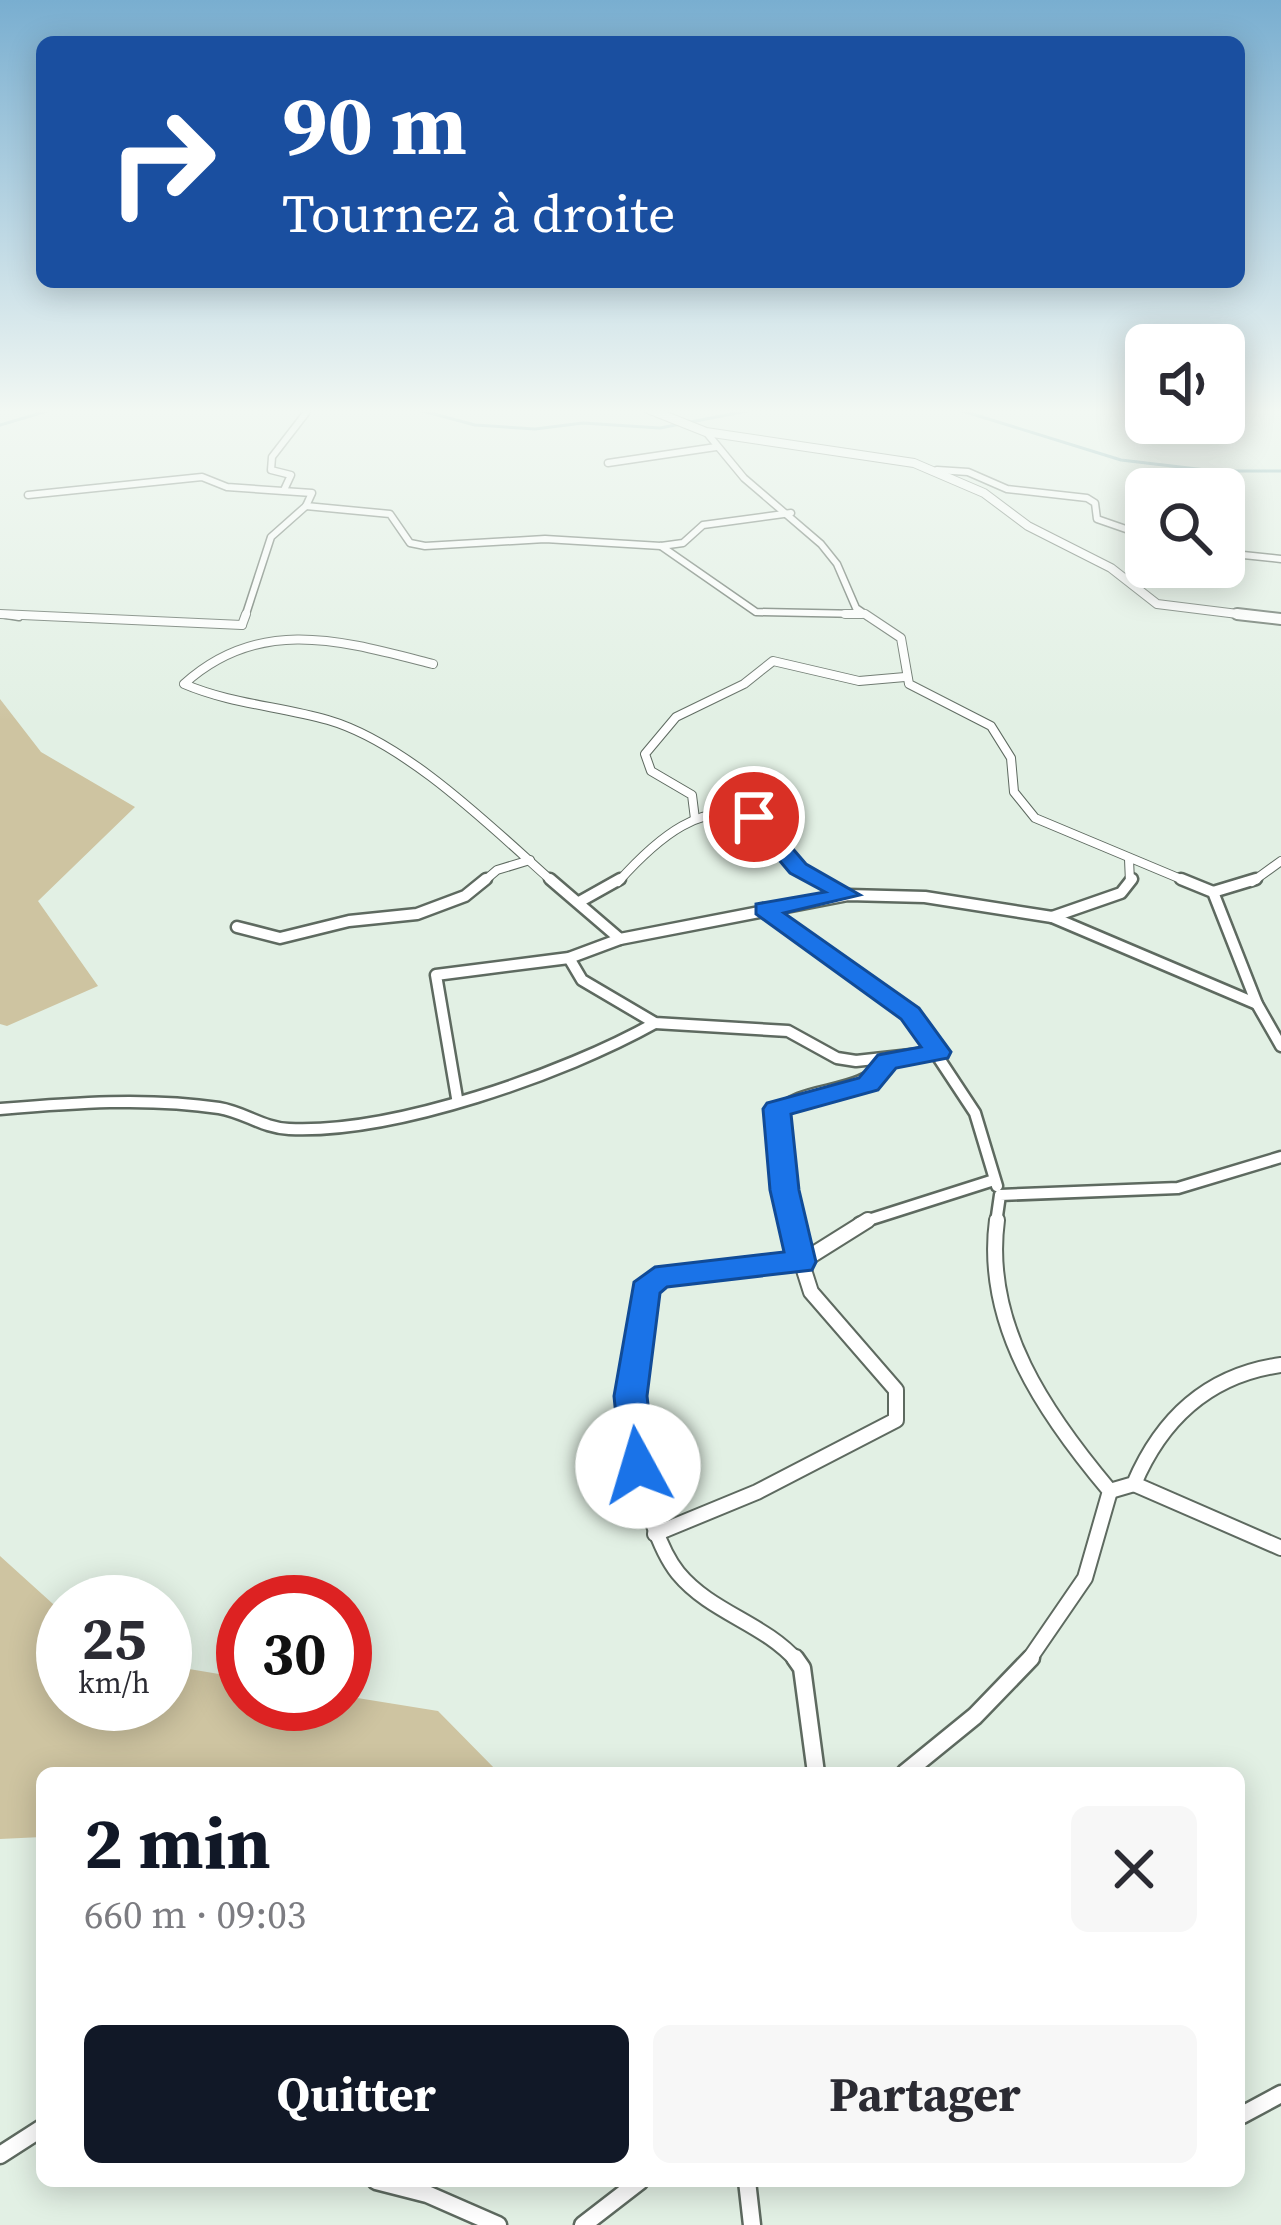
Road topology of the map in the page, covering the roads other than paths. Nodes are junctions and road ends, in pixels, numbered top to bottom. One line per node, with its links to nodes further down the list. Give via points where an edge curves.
1 (298, 513): 13 (street, via 271,537)
2 (378, 513): 7 (street, via 390,514 410,543 425,546 545,539)
3 (791, 513): 7 (street, via 704,525 683,543); 11 (street, via 837,564)
4 (1013, 513): 12 (street, via 1157,604)
5 (1096, 513): 6 (street)
6 (1125, 529)
7 (661, 546): 11 (street, via 756,612)
8 (1245, 555): 9 (street)
9 (1281, 559)
10 (0, 614): 13 (street)
11 (862, 614): 16 (street, via 901,638)
12 (1281, 619)
13 (242, 625): 14 (street)
14 (248, 640): 15 (street, via 325,643); 18 (street, via 190,676 185,689 332,721 428,773)
15 (433, 664)
16 (905, 677): 17 (street, via 860,681 773,661 740,687 703,699 645,754 651,771 692,795); 19 (street, via 991,726 1011,758 1014,792 1035,818)
17 (695, 819): 22 (street, via 754,817 798,868); 23 (street, via 657,838 612,888)
18 (530, 860): 23 (street); 26 (street, via 417,914 280,938)
19 (1130, 860): 21 (street); 25 (street, via 1132,877 1121,893)
20 (1281, 861): 21 (street, via 1246,886)
21 (1214, 892): 29 (street)
22 (848, 895): 24 (street); 25 (street, via 925,897)
23 (579, 902): 27 (street)
24 (764, 909): 27 (street); 32 (street, via 910,1013)
25 (1052, 917): 29 (street)
26 (237, 927)
27 (620, 939): 28 (street)
28 (569, 958): 30 (street, via 583,980); 34 (street, via 436,975)
29 (1257, 1004): 31 (street)
30 (655, 1023): 33 (street, via 772,1028 837,1058); 34 (street, via 612,1051)
31 (1281, 1046)
32 (938, 1052): 33 (street); 37 (street, via 975,1113)
33 (887, 1061): 39 (street, via 869,1084 776,1109)
34 (457, 1098): 35 (street, via 297,1129 258,1126 221,1108)
35 (0, 1109)
36 (1281, 1157): 38 (street, via 1233,1179 1154,1194)
37 (994, 1180): 38 (street); 39 (street, via 854,1224)
38 (1000, 1195): 42 (street, via 992,1233 1013,1347 1067,1442)
39 (801, 1262): 43 (street, via 655,1278 645,1290 631,1396); 43 (street, via 822,1309 887,1374 898,1393 896,1420)
40 (1281, 1365): 41 (street, via 1246,1366 1214,1382 1171,1420 1143,1456)
41 (1134, 1484): 42 (street); 44 (street)
42 (1110, 1491): 46 (street, via 1104,1540 1067,1612 1013,1683)
43 (655, 1534): 45 (street, via 693,1591 793,1653 802,1667)
44 (1281, 1548)
45 (815, 1767)
46 (912, 1767)
47 (1281, 2094): 48 (street)
48 (1245, 2113)
49 (36, 2132): 50 (street)
50 (0, 2156)
51 (400, 2187): 54 (street)
52 (632, 2187): 55 (street)
53 (748, 2187): 56 (street)
54 (498, 2225)
55 (583, 2225)
56 (752, 2225)

